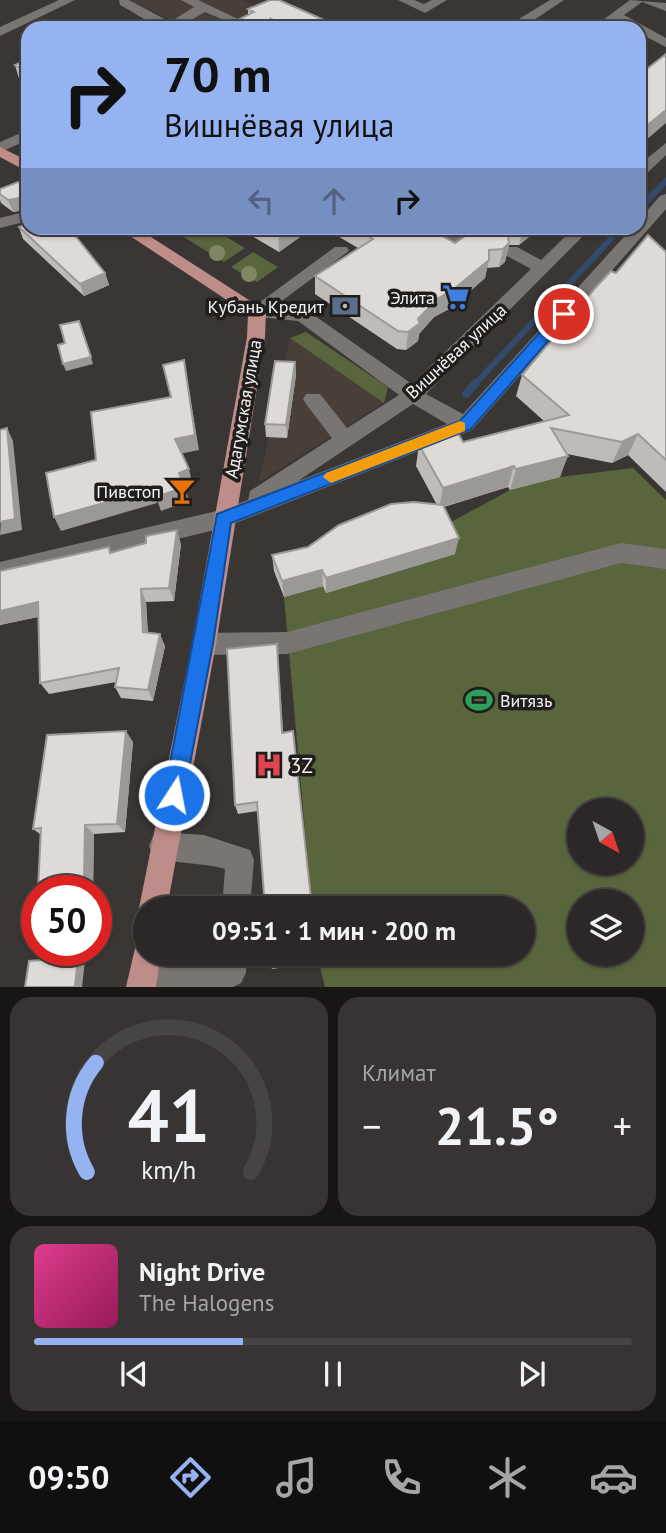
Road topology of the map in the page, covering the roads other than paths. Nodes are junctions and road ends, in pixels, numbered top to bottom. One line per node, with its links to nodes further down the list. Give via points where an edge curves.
1 (69, 0): 12 (street)
2 (187, 0): 9 (street)
3 (404, 0): 4 (street, via 425,9)
4 (441, 0)
5 (558, 0): 16 (street)
6 (638, 0): 11 (street)
7 (647, 0): 10 (street)
8 (124, 2): 13 (street)
9 (204, 7): 14 (street); 15 (street)
10 (666, 7)
11 (616, 16): 17 (street); 18 (street)
12 (24, 21)
13 (158, 21)
14 (182, 21)
15 (232, 21)
16 (524, 21)
17 (608, 21)
18 (625, 21)
19 (21, 22): 20 (street)
20 (0, 32)
21 (646, 32): 22 (street)
22 (666, 43)
23 (21, 138): 24 (street)
24 (0, 149): 26 (main road)
25 (657, 149): 27 (street)
26 (21, 162)
27 (646, 164)
28 (666, 199): 30 (street)
29 (21, 218): 31 (street)
30 (646, 221)
31 (0, 223)
32 (137, 235): 42 (main road)
33 (443, 235): 37 (street)
34 (576, 235): 41 (street, Вишнёвая улица)
35 (634, 235): 36 (street)
36 (631, 238): 40 (street); 45 (street)
37 (492, 241)
38 (341, 251): 42 (street)
39 (512, 251): 41 (street)
40 (645, 254)
41 (543, 268): 43 (street, Вишнёвая улица)
42 (257, 311): 43 (street, via 302,315); 47 (main road, Адагумская улица)
43 (413, 395): 45 (street); 46 (street, Вишнёвая улица)
44 (313, 399): 46 (street)
45 (465, 425): 47 (street)
46 (344, 439): 47 (street, Вишнёвая улица)
47 (223, 519): 49 (street); 50 (main road, Адагумская улица)
48 (666, 559): 50 (street, via 621,553 287,643)
49 (0, 572)
50 (204, 644): 51 (main road, Адагумская улица)
51 (163, 846): 52 (main road, Адагумская улица); 53 (street, via 204,849 240,860)
52 (155, 896)
53 (237, 896)
54 (232, 971): 55 (street)
55 (143, 974)

